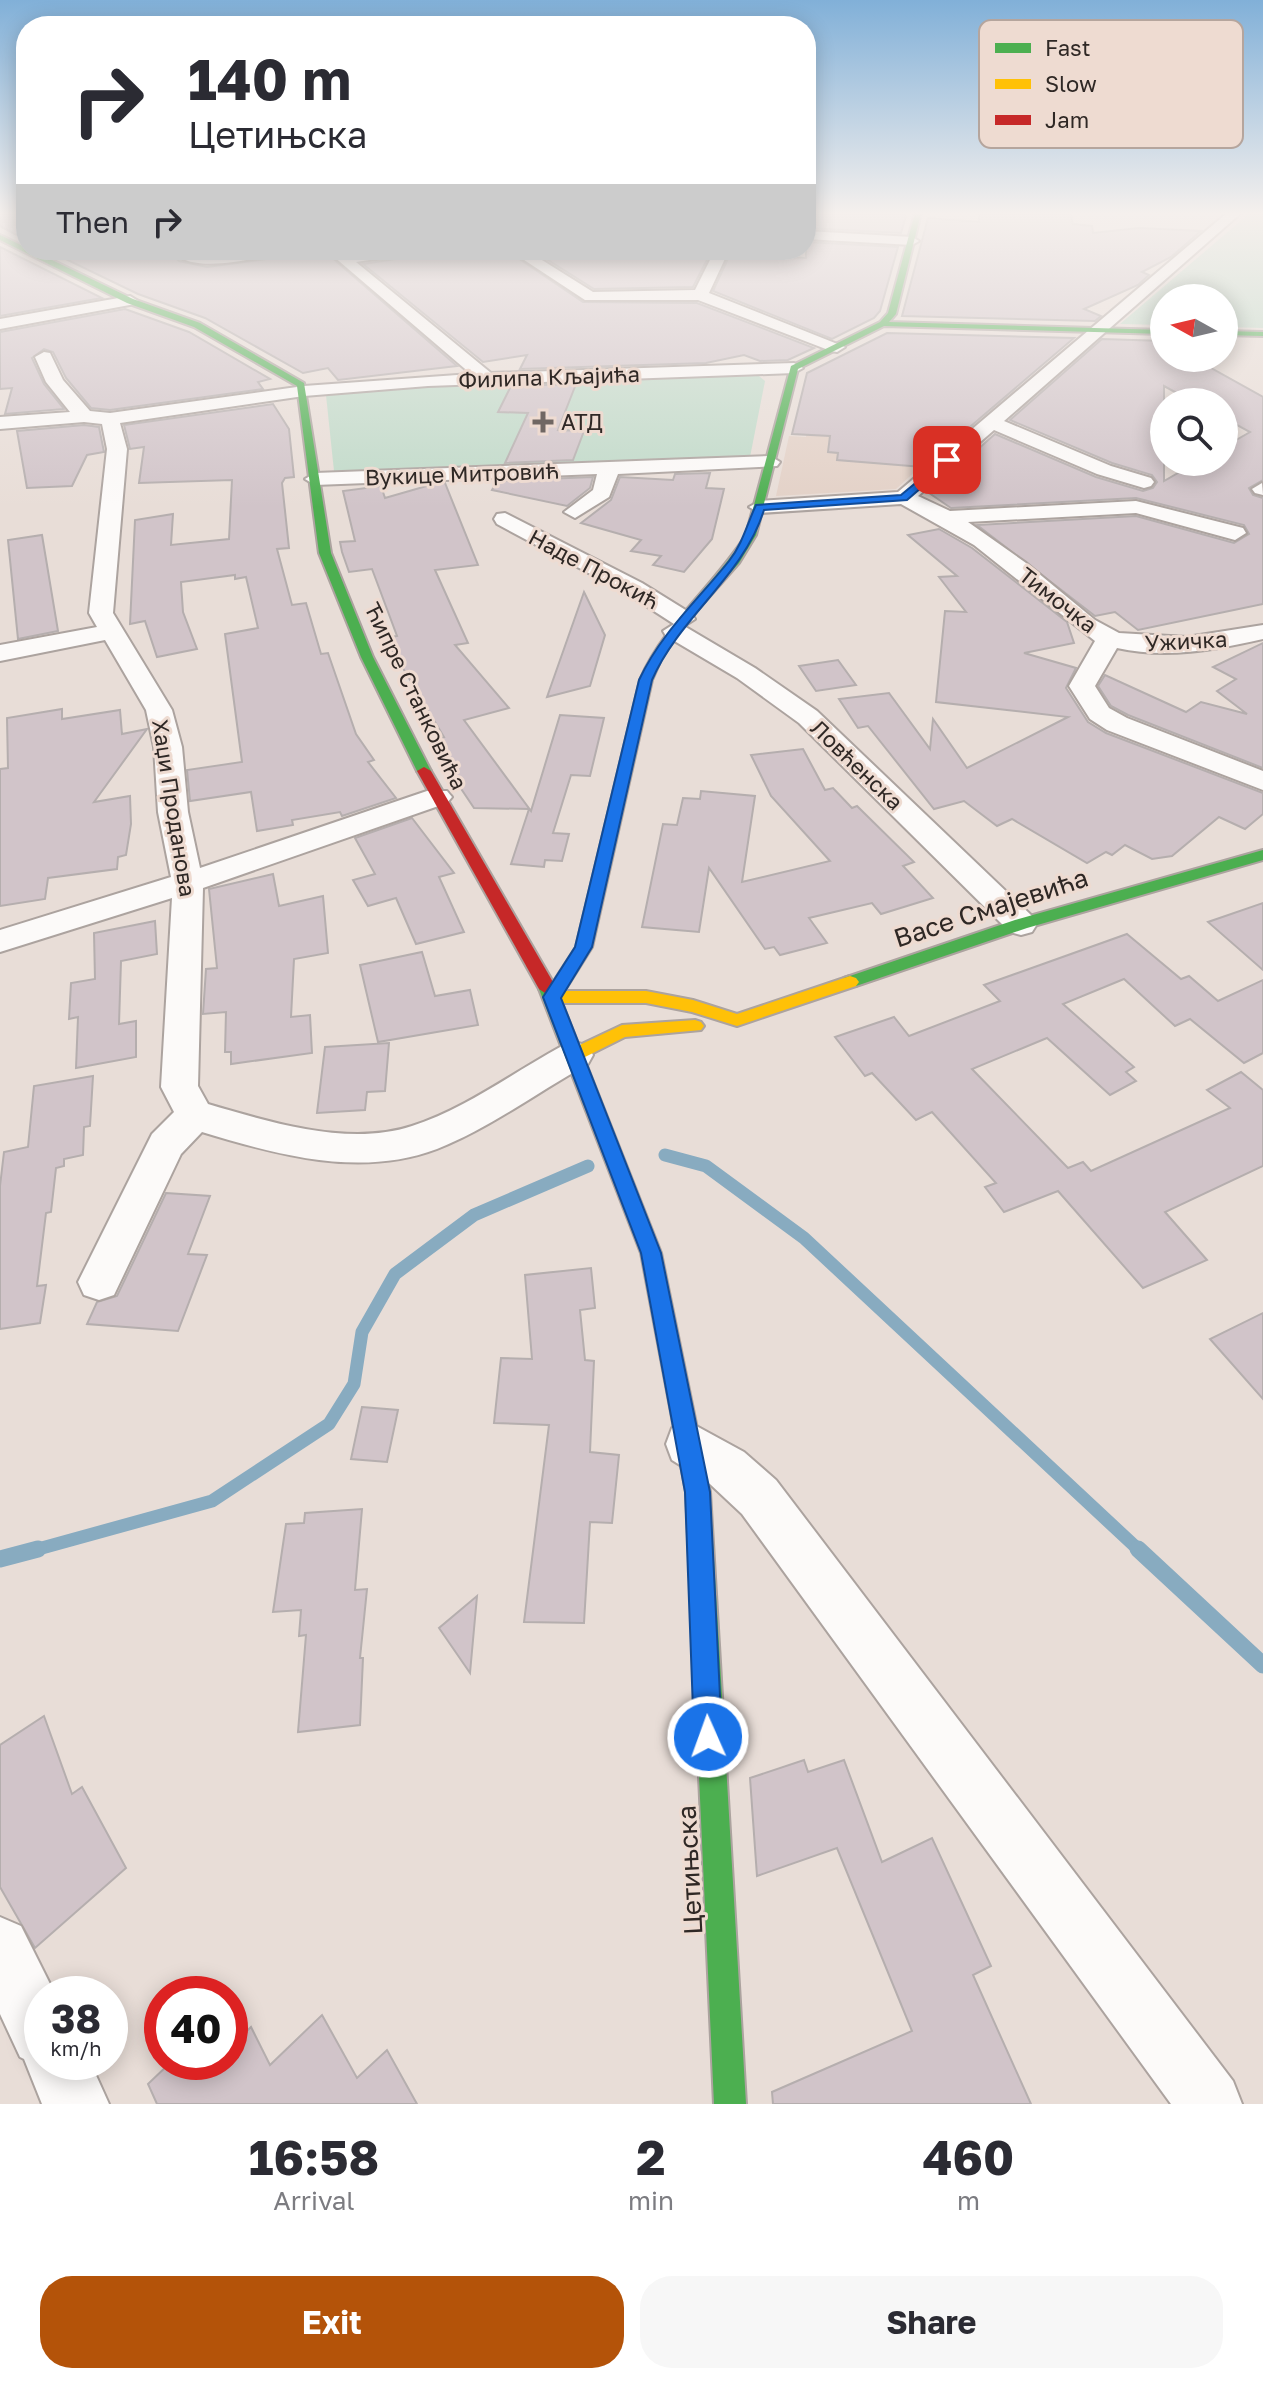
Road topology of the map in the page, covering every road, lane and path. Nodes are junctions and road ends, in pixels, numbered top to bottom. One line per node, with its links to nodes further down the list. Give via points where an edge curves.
1 (71, 311): 7 (street)
2 (158, 311): 18 (street, via 197,325 293,378)
3 (407, 311): 17 (street)
4 (743, 311): 14 (street)
5 (893, 311): 8 (street)
6 (1117, 311): 9 (street)
7 (2, 323): 13 (street)
8 (883, 324): 9 (street); 14 (street)
9 (1095, 330): 10 (street); 20 (street)
10 (1150, 332)
11 (1238, 333): 12 (street)
12 (1263, 334)
13 (37, 338)
14 (837, 347): 16 (street)
15 (44, 357): 19 (street, via 55,382)
16 (794, 368): 17 (street, Филипа Кљајића); 22 (street)
17 (486, 378): 18 (street, Филипа Кљајића)
18 (304, 391): 19 (street, Филипа Кљајића); 24 (street, Ћипре Станковића)
19 (97, 418): 21 (street, Филипа Кљајића); 33 (street, Хаџи Проданова, via 117,449 100,600)
20 (991, 422): 25 (street); 26 (street)
21 (0, 423)
22 (770, 462): 23 (street, Вукице Митровић); 27 (street)
23 (609, 469): 24 (street, Вукице Митровић); 28 (street, Вукице Митровић, via 602,493)
24 (315, 479): 38 (street, Ћипре Станковића, via 325,553 367,657)
25 (1144, 482)
26 (904, 498): 27 (street); 29 (street, Тимочка)
27 (760, 507): 32 (street, via 735,561)
28 (575, 512)
29 (947, 518): 31 (street, via 1136,507); 35 (street, Тимочка)
30 (505, 519): 32 (street, Наде Прокић, via 634,588)
31 (1235, 533)
32 (679, 625): 41 (street, Ловћенска, via 808,717); 43 (street, via 646,680 584,947)
33 (112, 631): 36 (street); 40 (street, Хаџи Проданова, via 159,710)
34 (1263, 632): 35 (street, Ужичка, via 1159,644)
35 (1109, 638): 37 (street, Тимочка, via 1082,686 1099,713 1146,737)
36 (0, 653)
37 (1263, 781)
38 (437, 797): 40 (street); 43 (street, Ћипре Станковића)
39 (1263, 855): 41 (street, Васе Смајевића)
40 (187, 881): 42 (street); 46 (street, Хаџи Проданова, via 179,1087)
41 (1021, 924): 44 (street, Васе Смајевића)
42 (0, 941)
43 (552, 997): 44 (street, via 605,994 690,1005); 45 (street, Цетињска)
44 (737, 1020): 45 (street, Васе Смајевића, via 622,1031)
45 (575, 1055): 46 (street, via 422,1138 391,1145 301,1142); 48 (street, Цетињска, via 651,1253)
46 (195, 1115): 47 (street, via 166,1145)
47 (99, 1282)
48 (689, 1444): 53 (street, Цетињска, via 698,1492); 54 (street, via 759,1497)
49 (0, 1947): 50 (street)
50 (24, 1997)
51 (64, 2080): 52 (street)
52 (77, 2104)
53 (730, 2104)
54 (1210, 2104)

